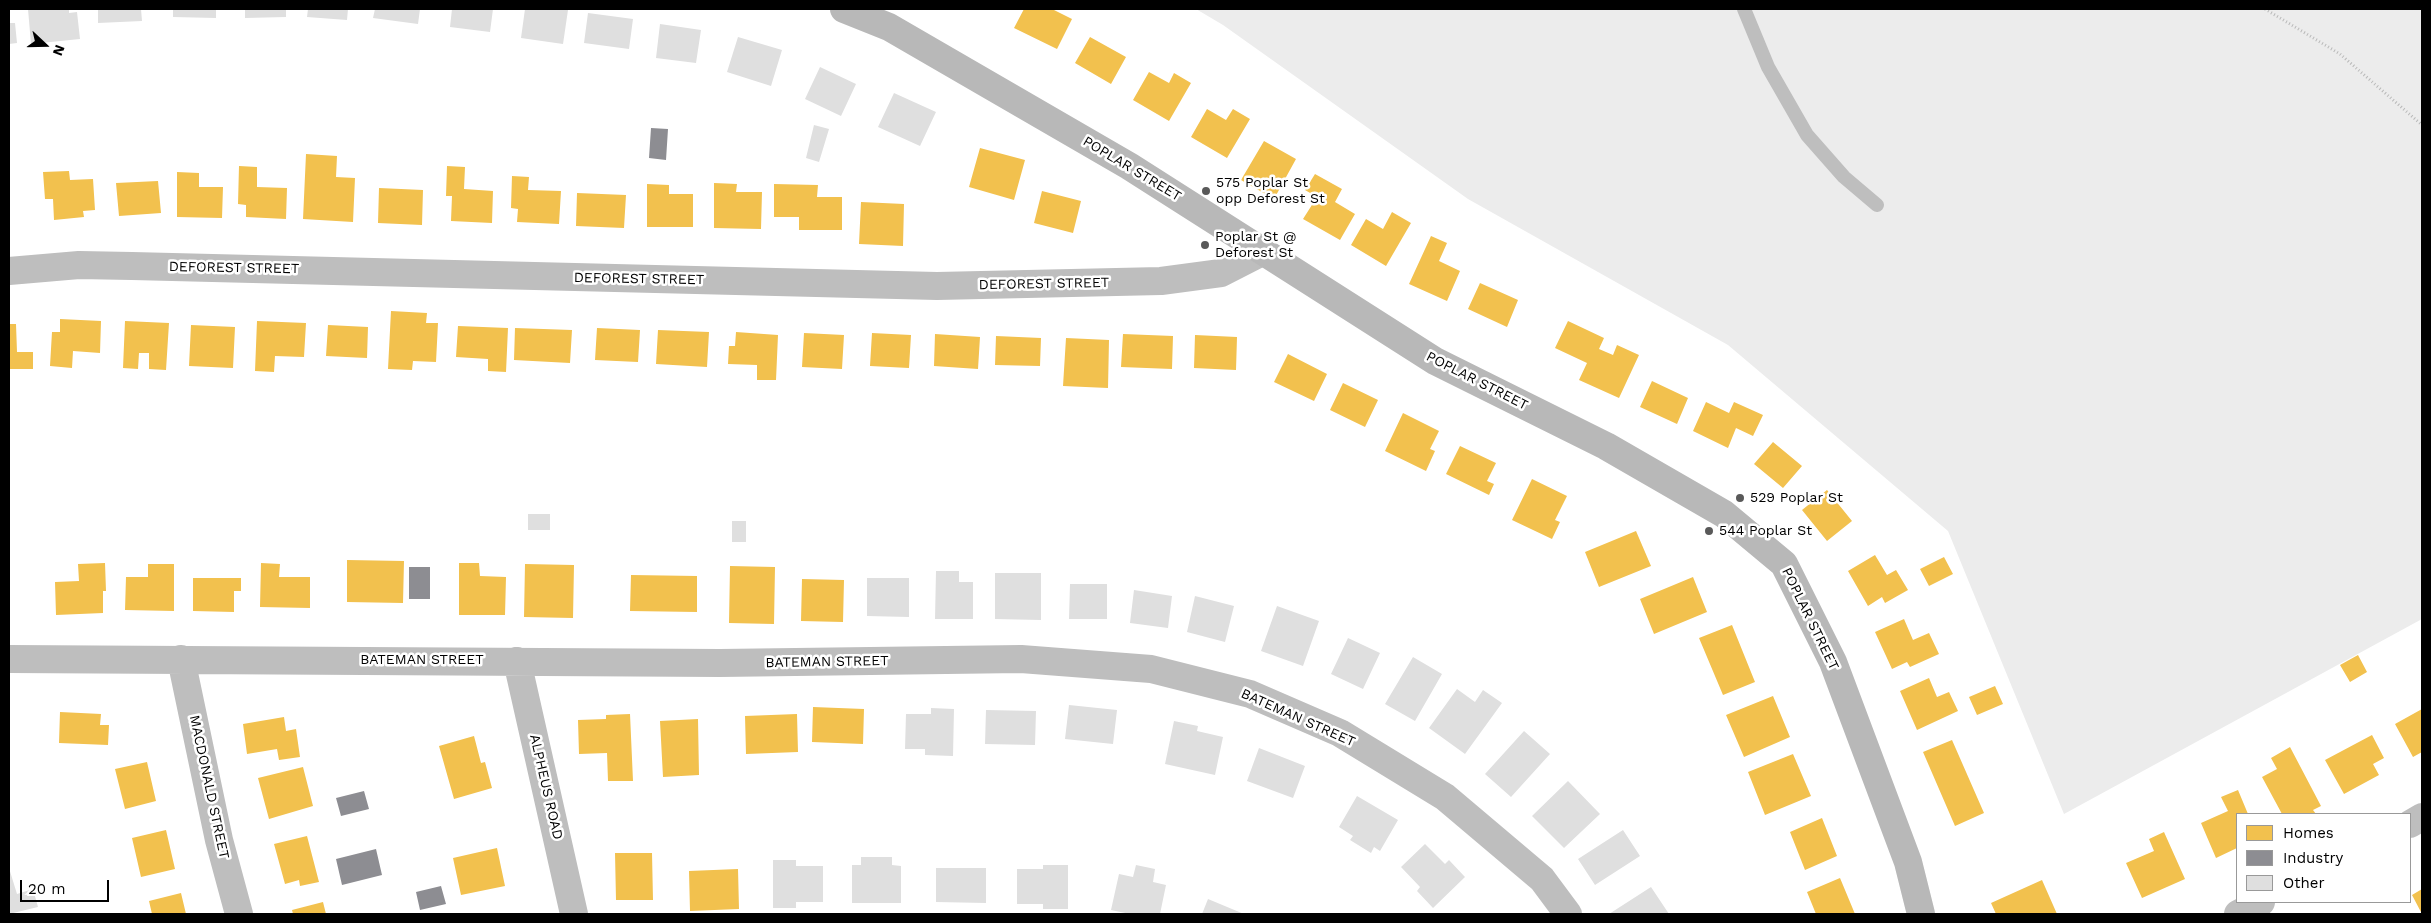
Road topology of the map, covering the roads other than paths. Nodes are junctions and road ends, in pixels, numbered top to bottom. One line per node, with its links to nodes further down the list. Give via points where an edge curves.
1 (844, 9): 4 (street, POPLAR STREET, via 889,26 1130,166)
2 (1744, 9): 3 (lane, via 1768,67 1807,135 1844,177)
3 (1876, 205)
4 (1264, 251): 5 (street, DEFOREST STREET, via 1221,273 1161,281 938,286 78,265); 15 (street, POPLAR STREET, via 1435,361 1606,446 1724,514 1784,564 1833,662 1908,862)
5 (9, 271)
6 (9, 659): 7 (street, BATEMAN STREET)
7 (182, 659): 8 (street, BATEMAN STREET); 12 (street, MACDONALD STREET, via 219,840)
8 (517, 661): 13 (street, ALPHEUS ROAD); 14 (street, BATEMAN STREET, via 720,663 1021,659 1151,669 1250,694 1340,734 1445,797 1542,879)
9 (2422, 817): 10 (street)
10 (2411, 823)
11 (2259, 903): 16 (street)
12 (239, 914)
13 (574, 914)
14 (1568, 914)
15 (1921, 914)
16 (2238, 914)

